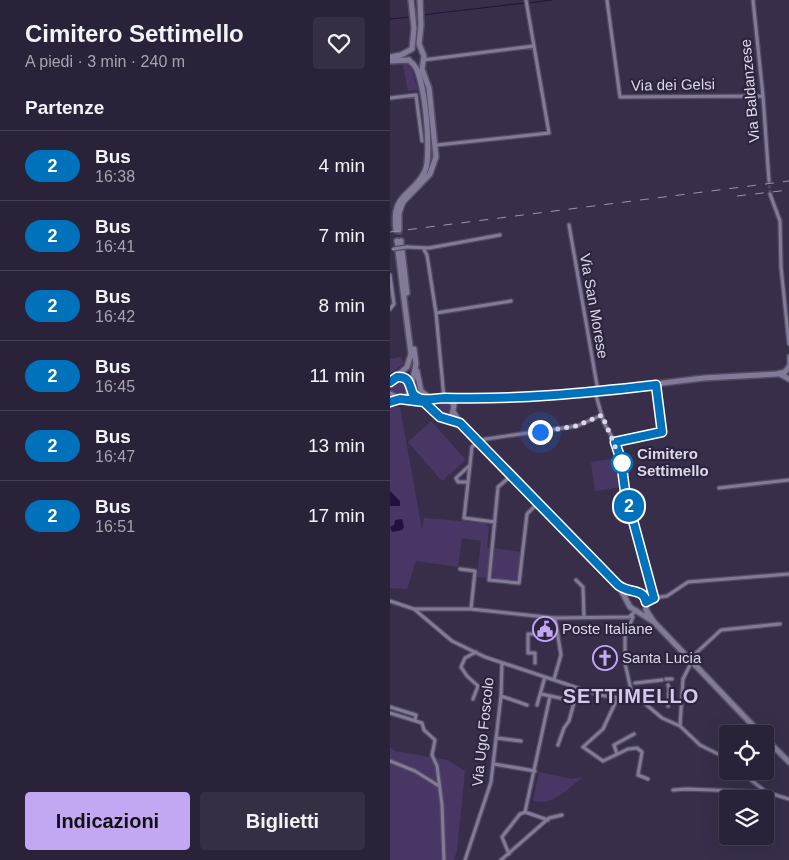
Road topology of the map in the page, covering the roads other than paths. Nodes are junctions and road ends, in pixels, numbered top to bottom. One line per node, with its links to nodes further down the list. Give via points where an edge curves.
1 (411, 0): 8 (main road, via 414,21)
2 (420, 0): 7 (main road, via 418,39)
3 (526, 0): 6 (street)
4 (607, 0): 15 (street, Via dei Gelsi, via 620,97)
5 (753, 0): 15 (street, Via Baldanzese)
6 (534, 46): 10 (street); 18 (street, via 549,133)
7 (421, 50): 8 (main road); 10 (street); 13 (main road)
8 (410, 51): 9 (main road); 11 (main road)
9 (390, 57)
10 (432, 57): 13 (street)
11 (409, 60): 12 (main road); 14 (main road)
12 (390, 61)
13 (422, 61): 14 (main road); 18 (main road)
14 (414, 64): 17 (main road, via 422,87)
15 (763, 96): 19 (street, Via Baldanzese)
16 (390, 98): 17 (street, via 416,95)
17 (425, 142): 18 (main road); 18 (main road, via 429,155 426,170 398,204 395,215 398,230 402,205 432,171)
18 (436, 142)
19 (769, 181)
20 (770, 194): 29 (street, via 780,221)
21 (569, 225): 37 (street, Via San Morese)
22 (500, 235): 24 (street)
23 (399, 246): 24 (street); 31 (main road); 33 (main road, via 411,354 407,367)
24 (423, 248): 28 (street, via 428,255)
25 (390, 275): 27 (street, via 394,304)
26 (511, 301): 28 (street)
27 (390, 309)
28 (436, 313): 41 (street)
29 (789, 344)
30 (789, 356): 32 (street)
31 (416, 364): 36 (main road); 40 (main road, via 421,391)
32 (788, 373): 35 (main road, via 715,377)
33 (397, 377): 34 (main road); 36 (main road, via 408,380)
34 (390, 382)
35 (656, 385): 37 (main road); 50 (street, via 662,432)
36 (411, 389): 39 (main road, via 408,396); 40 (main road, via 417,398)
37 (596, 391): 42 (main road); 46 (street, Via San Morese)
38 (390, 394): 39 (main road)
39 (401, 399): 43 (main road); 45 (main road, via 428,403)
40 (432, 399): 41 (main road)
41 (444, 399): 42 (main road); 44 (main road, via 453,403); 45 (main road, via 435,406)
42 (466, 400): 44 (main road)
43 (390, 402)
44 (454, 410): 47 (main road); 48 (main road)
45 (436, 414): 47 (main road)
46 (602, 415): 49 (street, via 576,426); 50 (street, Via San Morese)
47 (447, 418): 48 (main road)
48 (460, 423): 49 (main road)
49 (479, 441): 51 (street, via 472,448); 52 (main road)
50 (615, 442): 63 (street, Via San Morese)
51 (470, 465): 54 (street); 54 (street, via 456,478 458,482)
52 (512, 474): 56 (main road); 57 (street, via 498,487)
53 (789, 480): 55 (street)
54 (468, 482): 57 (street, via 465,518)
55 (719, 488)
56 (539, 502): 57 (street, via 527,514 519,583 488,580); 61 (main road)
57 (495, 522)
58 (460, 569): 68 (street, via 475,572)
59 (789, 574): 63 (street, via 688,582 667,596)
60 (576, 580): 74 (street, via 583,587)
61 (618, 585): 62 (main road); 65 (main road)
62 (635, 592): 65 (main road, via 630,596); 66 (main road, via 643,594)
63 (654, 598): 66 (street)
64 (390, 600): 67 (street)
65 (629, 604): 69 (main road); 70 (street, via 628,613)
66 (646, 604): 69 (main road); 75 (main road)
67 (414, 609): 68 (street); 78 (street, via 452,641)
68 (471, 609): 73 (street)
69 (638, 610): 71 (street); 72 (main road)
70 (619, 617): 71 (street); 74 (street)
71 (631, 617): 72 (street); 85 (street, via 625,637 625,663)
72 (647, 617): 75 (main road)
73 (554, 618): 74 (street); 77 (street)
74 (584, 618)
75 (654, 622): 79 (main road)
76 (780, 624): 79 (street, via 721,630 696,653)
77 (557, 634): 81 (street, via 528,634 528,653 535,653); 83 (street, via 561,655)
78 (476, 652): 80 (street); 91 (street, via 466,658 462,667 478,686)
79 (692, 661): 101 (main road); 102 (street, via 683,678)
80 (502, 663): 82 (street); 89 (street, Via Ugo Foscolo)
81 (535, 663)
82 (545, 677): 83 (street); 88 (street)
83 (554, 679): 87 (street)
84 (672, 679): 85 (street)
85 (633, 684): 93 (street)
86 (669, 687): 97 (street)
87 (578, 688): 92 (street); 94 (street)
88 (541, 694): 90 (street); 96 (street)
89 (501, 696): 95 (street); 104 (street, Via Ugo Foscolo)
90 (550, 696): 94 (street); 113 (street)
91 (473, 699)
92 (617, 699): 93 (street); 108 (street, via 603,728 583,748 603,760)
93 (633, 699): 102 (street, via 642,701 662,718)
94 (574, 701): 106 (street)
95 (527, 705)
96 (538, 705)
97 (668, 706)
98 (390, 707): 100 (street, via 416,715)
99 (390, 713): 100 (street)
100 (415, 720): 116 (street, via 424,724 424,730 435,740 432,754)
101 (752, 725)
102 (680, 726): 109 (street, via 700,745)
103 (634, 734): 108 (street, via 614,745)
104 (497, 738): 105 (street); 112 (street, Via Ugo Foscolo)
105 (521, 741)
106 (558, 745)
107 (774, 747): 111 (main road)
108 (617, 754): 114 (street, via 634,748 642,752 638,775)
109 (719, 754)
110 (390, 761): 116 (street)
111 (789, 762)
112 (494, 764): 113 (street); 127 (street, Via Ugo Foscolo, via 488,793)
113 (534, 771): 122 (street)
114 (648, 779)
115 (751, 780): 119 (street)
116 (439, 786): 126 (street)
117 (673, 790): 118 (street)
118 (719, 790)
119 (764, 790)
120 (774, 794): 121 (street)
121 (789, 799)
122 (525, 812): 124 (street); 125 (street, via 502,836)
123 (562, 815): 124 (street)
124 (548, 820): 125 (street)
125 (508, 854): 128 (street)
126 (444, 860)
127 (465, 860)
128 (501, 860)

